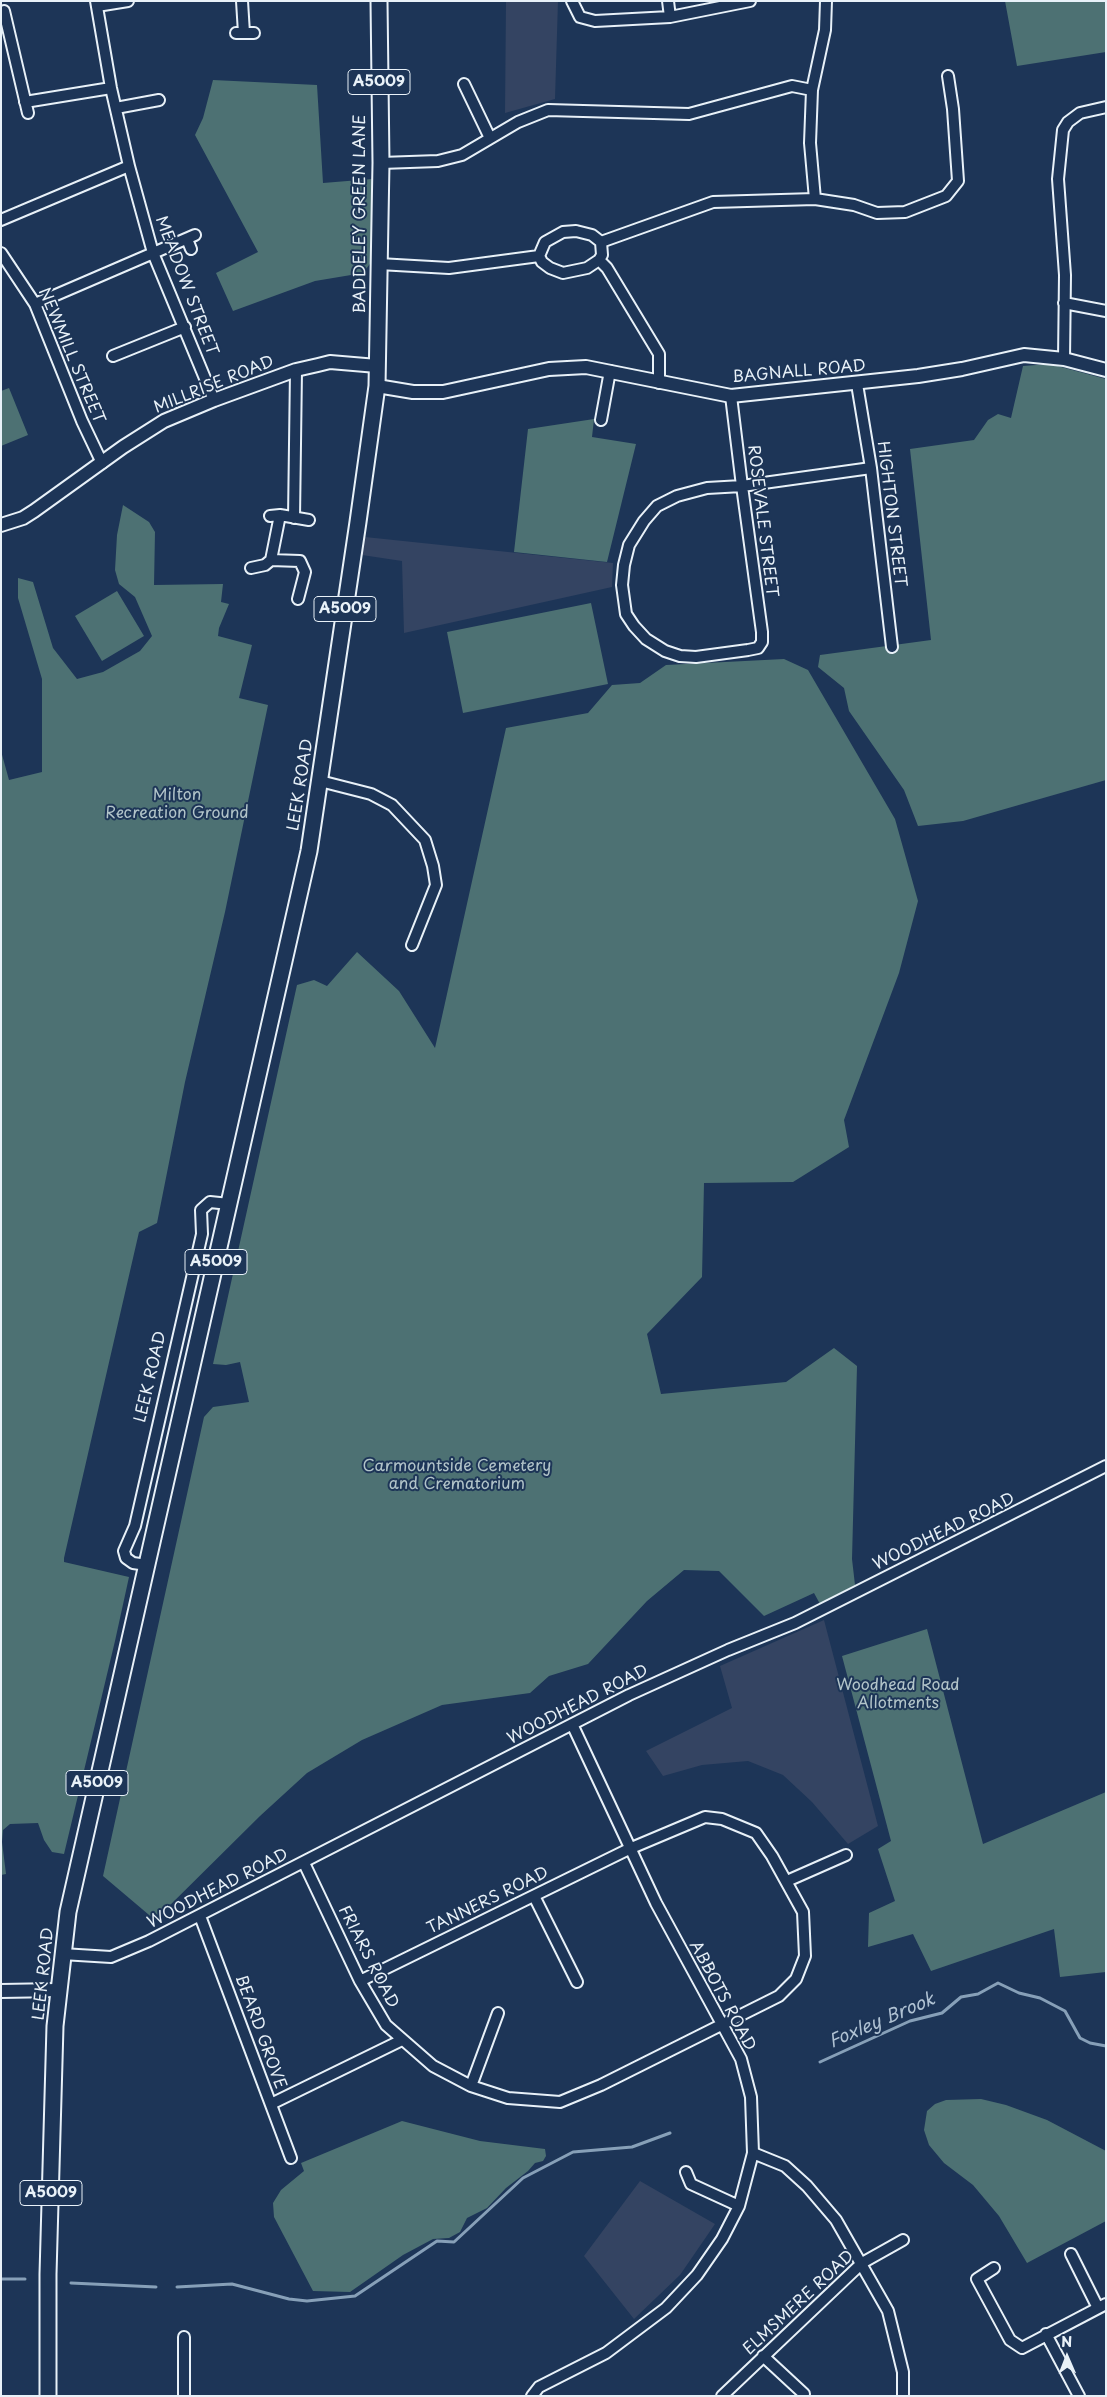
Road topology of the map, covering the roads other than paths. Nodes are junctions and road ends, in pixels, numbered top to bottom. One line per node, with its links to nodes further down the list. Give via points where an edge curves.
1 (128, 1): 8 (street)
2 (242, 1): 11 (street)
3 (379, 1): 22 (main road, BADDELEY GREEN LANE / A5009)
4 (572, 1): 10 (street, via 580,17 595,21)
5 (668, 1): 10 (street)
6 (750, 1): 10 (street)
7 (826, 1): 15 (street, via 825,30)
8 (97, 4): 14 (street, MEADOW STREET)
9 (4, 11): 17 (street)
10 (670, 17)
11 (245, 33)
12 (948, 76): 24 (street, via 958,181 946,196 905,212 877,213 854,205)
13 (464, 84): 21 (street)
14 (111, 88): 17 (street); 19 (street, MEADOW STREET)
15 (812, 90): 21 (street, via 792,86 689,114 548,110); 24 (street, via 810,143)
16 (160, 99): 19 (street)
17 (25, 102): 20 (street)
18 (1106, 107): 34 (street, via 1080,113 1063,130 1058,179 1064,249)
19 (116, 108): 23 (street, MEADOW STREET)
20 (28, 113)
21 (490, 138): 22 (street, via 462,155 438,161)
22 (381, 162): 32 (main road, BADDELEY GREEN LANE / A5009)
23 (129, 166): 25 (street); 29 (street, MEADOW STREET)
24 (814, 199): 26 (street, via 713,202)
25 (1, 220)
26 (601, 242): 30 (street, via 585,232 563,232 545,242); 31 (street)
27 (191, 249): 29 (street, via 191,237)
28 (1, 253): 33 (street, NEWMILL STREET)
29 (153, 253): 35 (street); 37 (street, MEADOW STREET)
30 (539, 256): 31 (street, via 550,268 563,272 587,268); 32 (street, via 449,268)
31 (599, 260): 44 (street, via 608,268 658,354)
32 (379, 264): 40 (main road, BADDELEY GREEN LANE / A5009)
33 (5, 265): 35 (street, NEWMILL STREET)
34 (1064, 303): 36 (street); 39 (street)
35 (35, 304): 50 (street, NEWMILL STREET)
36 (1106, 311)
37 (185, 327): 38 (street); 48 (street, MEADOW STREET)
38 (113, 356)
39 (1064, 359): 42 (street, BAGNALL ROAD); 45 (street, BAGNALL ROAD, via 1024,355 962,369)
40 (377, 366): 41 (street, MILLRISE ROAD, via 330,362); 46 (main road, LEEK ROAD / A5009)
41 (296, 370): 48 (street, MILLRISE ROAD); 53 (street)
42 (1106, 370)
43 (610, 372): 44 (street, BAGNALL ROAD); 46 (street, BAGNALL ROAD, via 564,367 443,392 413,392); 49 (street)
44 (659, 383): 47 (street, BAGNALL ROAD)
45 (857, 384): 47 (street, BAGNALL ROAD); 51 (street, HIGHTON STREET)
46 (377, 386): 60 (main road, LEEK ROAD / A5009)
47 (731, 396): 52 (street, ROSEVALE STREET)
48 (214, 400): 50 (street, MILLRISE ROAD, via 164,421)
49 (601, 420)
50 (102, 463): 55 (street, MILLRISE ROAD, via 23,518)
51 (871, 468): 52 (street); 59 (street, HIGHTON STREET)
52 (742, 486): 52 (street, ROSEVALE STREET, via 762,642 758,648 696,657 666,651 646,639 626,614 622,585 629,545 657,506 677,496 707,488)
53 (294, 518): 54 (street); 56 (street, via 275,516)
54 (309, 520)
55 (1, 525)
56 (271, 560): 57 (street, via 266,565); 58 (street, via 300,561 305,572)
57 (250, 568)
58 (298, 599)
59 (892, 647)
60 (320, 781): 61 (street, via 371,794 392,805 425,840 436,885); 62 (main road, LEEK ROAD / A5009, via 299,896)
61 (412, 945)
62 (229, 1204): 64 (main road, LEEK ROAD / A5009); 64 (street, LEEK ROAD, via 210,1202 201,1210 202,1234 135,1526 124,1551 126,1558 133,1563)
63 (1106, 1466): 65 (street, WOODHEAD ROAD, via 795,1623 701,1662)
64 (147, 1566): 72 (main road, LEEK ROAD / A5009, via 70,1904)
65 (572, 1724): 66 (street, ABBOTS ROAD); 68 (street, WOODHEAD ROAD)
66 (629, 1849): 69 (street, TANNERS ROAD, via 705,1817 722,1819 756,1833); 70 (street, TANNERS ROAD); 78 (street, ABBOTS ROAD)
67 (846, 1854): 69 (street)
68 (304, 1863): 71 (street, WOODHEAD ROAD); 73 (street, FRIARS ROAD)
69 (787, 1880): 78 (street, FRIARS ROAD, via 803,1912 805,1930 806,1956 796,1979 779,1996)
70 (534, 1896): 73 (street, TANNERS ROAD); 74 (street)
71 (200, 1916): 72 (street, WOODHEAD ROAD, via 111,1957); 81 (street, BEARD GROVE)
72 (62, 1954): 75 (main road, LEEK ROAD / A5009)
73 (360, 1981): 79 (street, FRIARS ROAD, via 386,2025)
74 (577, 1982)
75 (58, 1990): 76 (street); 96 (main road, LEEK ROAD / A5009)
76 (1, 1991)
77 (498, 2012): 80 (street)
78 (720, 2025): 80 (street, FRIARS ROAD, via 560,2102 508,2098); 82 (street, ABBOTS ROAD, via 741,2059 750,2097)
79 (402, 2040): 80 (street, FRIARS ROAD, via 433,2066); 81 (street)
80 (471, 2086)
81 (271, 2104): 83 (street, BEARD GROVE)
82 (753, 2153): 85 (street, ABBOTS ROAD); 88 (street, via 785,2166 807,2186 836,2220)
83 (291, 2158)
84 (686, 2172): 85 (street, via 691,2184)
85 (739, 2206): 94 (street, ABBOTS ROAD, via 702,2268 666,2308 606,2353)
86 (903, 2240): 88 (street, ELMSMERE ROAD)
87 (1072, 2254): 90 (street)
88 (862, 2263): 93 (street, ELMSMERE ROAD); 100 (street, via 888,2311 903,2372)
89 (994, 2268): 91 (street, via 977,2279 1010,2340 1022,2348)
90 (1102, 2306): 91 (street)
91 (1046, 2334): 101 (street)
92 (184, 2337): 97 (street)
93 (763, 2356): 95 (street); 99 (street, ELMSMERE ROAD)
94 (536, 2392): 98 (street, ABBOTS ROAD)
95 (804, 2394)
96 (48, 2396)
97 (184, 2396)
98 (521, 2396)
99 (722, 2396)
100 (903, 2396)
101 (1079, 2396)

